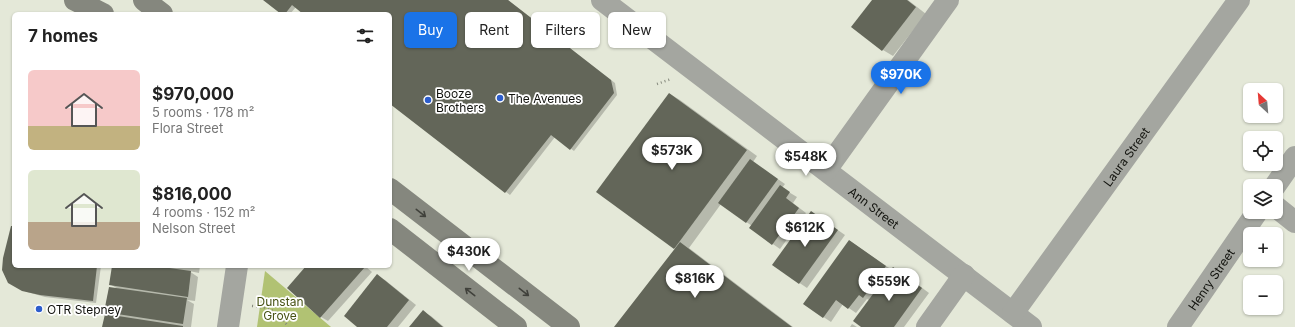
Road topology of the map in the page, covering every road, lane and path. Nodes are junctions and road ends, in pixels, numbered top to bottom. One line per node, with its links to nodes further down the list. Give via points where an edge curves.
1 (75, 0): 6 (main road)
2 (144, 0): 7 (main road)
3 (602, 0): 11 (street, Ann Street)
4 (948, 0): 11 (street)
5 (1239, 0): 21 (street, Laura Street)
6 (99, 12)
7 (159, 12)
8 (675, 78): 9 (path)
9 (657, 84)
10 (1295, 157): 12 (street)
11 (826, 170): 19 (street, Ann Street)
12 (1280, 179)
13 (392, 191): 25 (main road, one-way to 25)
14 (1283, 213): 16 (street)
15 (1252, 219): 28 (street, Henry Street)
16 (1295, 222)
17 (392, 231): 24 (main road, one-way to 17)
18 (237, 268): 20 (street)
19 (964, 275): 21 (street, Ann Street); 26 (street)
20 (231, 305): 22 (street); 23 (path, via 268,308 282,316)
21 (1013, 313): 27 (street, Ann Street)
22 (228, 327)
23 (288, 327)
24 (516, 327)
25 (569, 327)
26 (927, 327)
27 (1031, 327)
28 (1178, 327)

